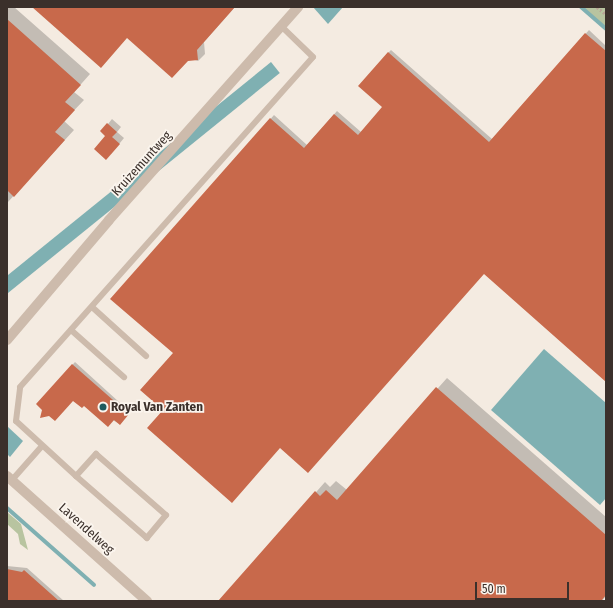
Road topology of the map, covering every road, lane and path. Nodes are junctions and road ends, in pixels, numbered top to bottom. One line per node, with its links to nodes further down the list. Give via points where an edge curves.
1 (298, 7): 4 (street, Kruizemuntweg)
2 (597, 7): 3 (path)
3 (606, 14)
4 (281, 26): 5 (lane, via 313,57); 7 (street, Kruizemuntweg, via 109,220)
5 (92, 307): 6 (lane); 8 (lane)
6 (71, 330): 9 (lane); 10 (lane, via 20,387 16,421)
7 (7, 340)
8 (146, 356)
9 (124, 377)
10 (42, 446): 11 (lane); 12 (lane)
11 (76, 476): 11 (lane, via 96,454 166,515 147,538)
12 (10, 478): 13 (street, Lavendelweg)
13 (147, 601)

